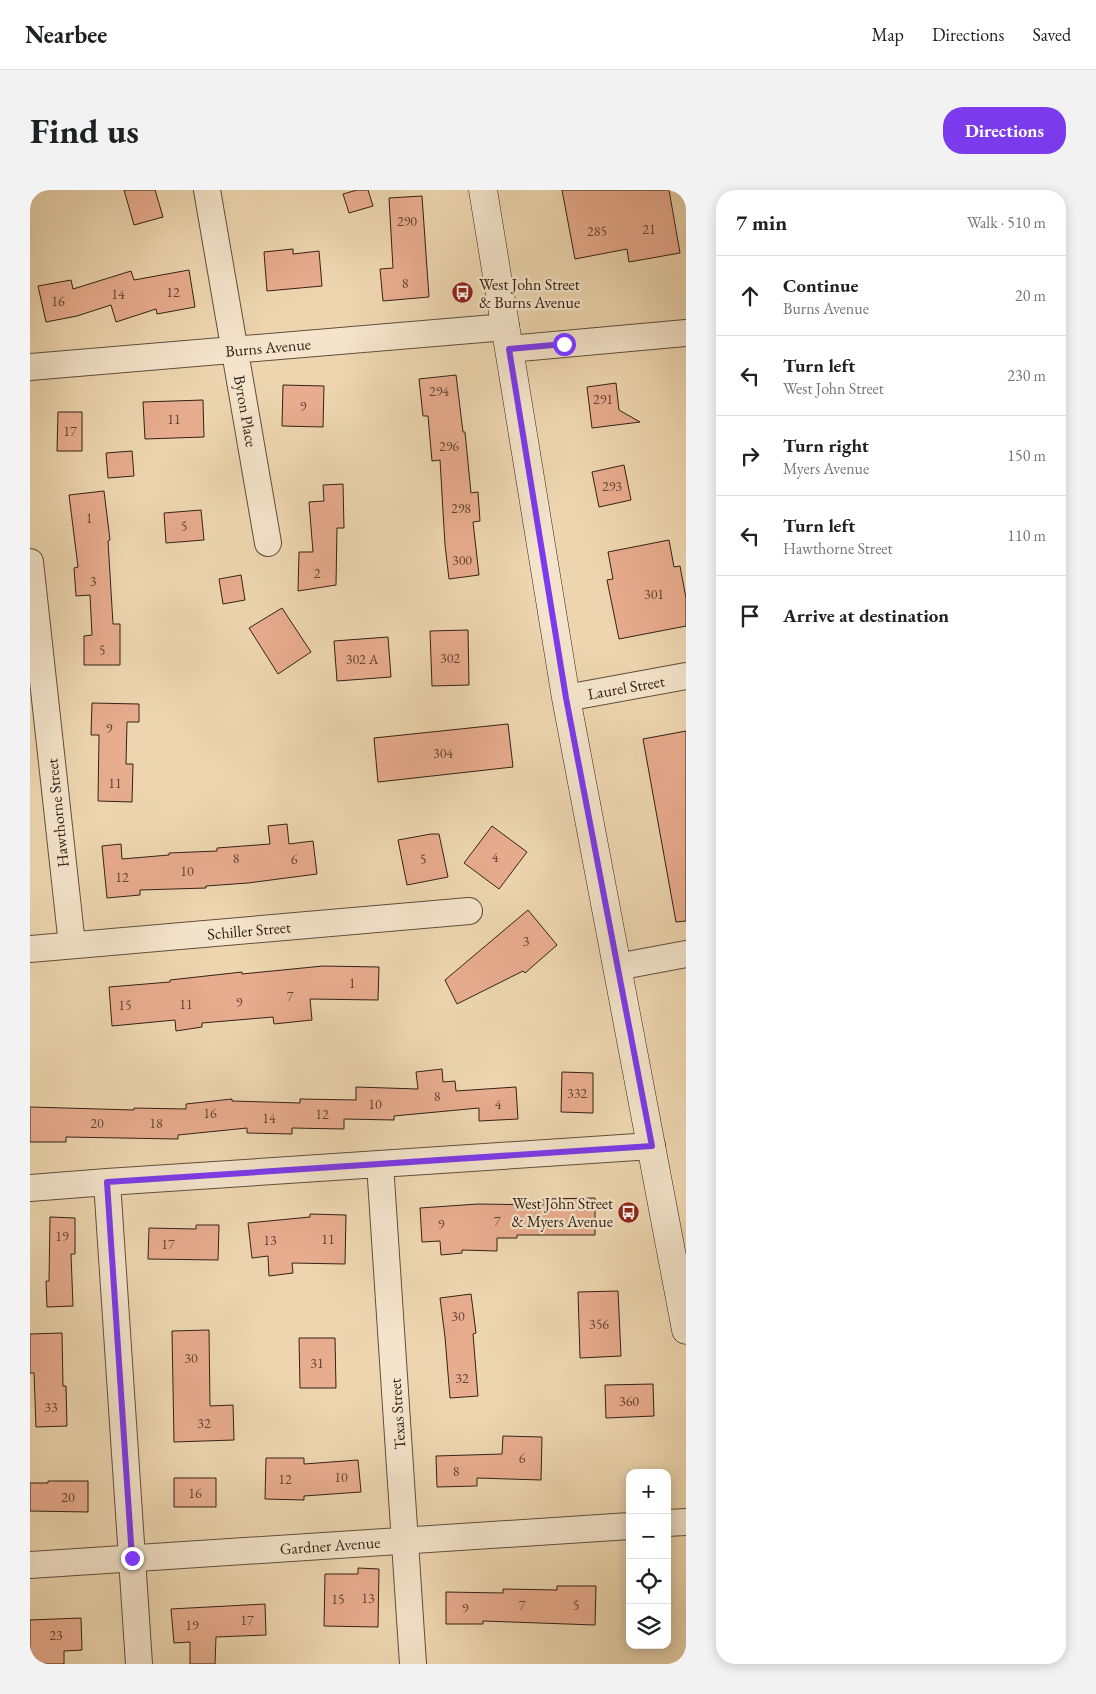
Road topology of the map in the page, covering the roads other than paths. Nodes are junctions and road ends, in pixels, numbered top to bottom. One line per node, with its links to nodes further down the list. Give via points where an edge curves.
1 (207, 190): 5 (street, Byron Place)
2 (483, 190): 4 (main road)
3 (686, 333): 4 (street, Burns Avenue)
4 (507, 338): 5 (street, Burns Avenue); 10 (main road)
5 (235, 349): 6 (street, Burns Avenue); 7 (street, Byron Place)
6 (30, 367)
7 (268, 543)
8 (30, 562): 12 (street, Hawthorne Street)
9 (686, 676): 10 (street, Laurel Street)
10 (566, 698): 15 (main road)
11 (469, 911): 12 (street, Schiller Street)
12 (72, 945): 13 (street, Schiller Street)
13 (30, 949)
14 (686, 954): 15 (street)
15 (617, 967): 16 (main road)
16 (652, 1146): 17 (street); 20 (main road)
17 (380, 1164): 18 (street); 24 (street, Texas Street)
18 (107, 1182): 19 (street); 25 (street)
19 (30, 1188)
20 (686, 1330)
21 (686, 1522): 22 (street)
22 (671, 1523)
23 (626, 1526): 24 (street, Gardner Avenue)
24 (405, 1540): 25 (street, Gardner Avenue); 28 (street, Texas Street)
25 (132, 1558): 26 (street, Gardner Avenue); 27 (street)
26 (30, 1565)
27 (139, 1664)
28 (413, 1664)

